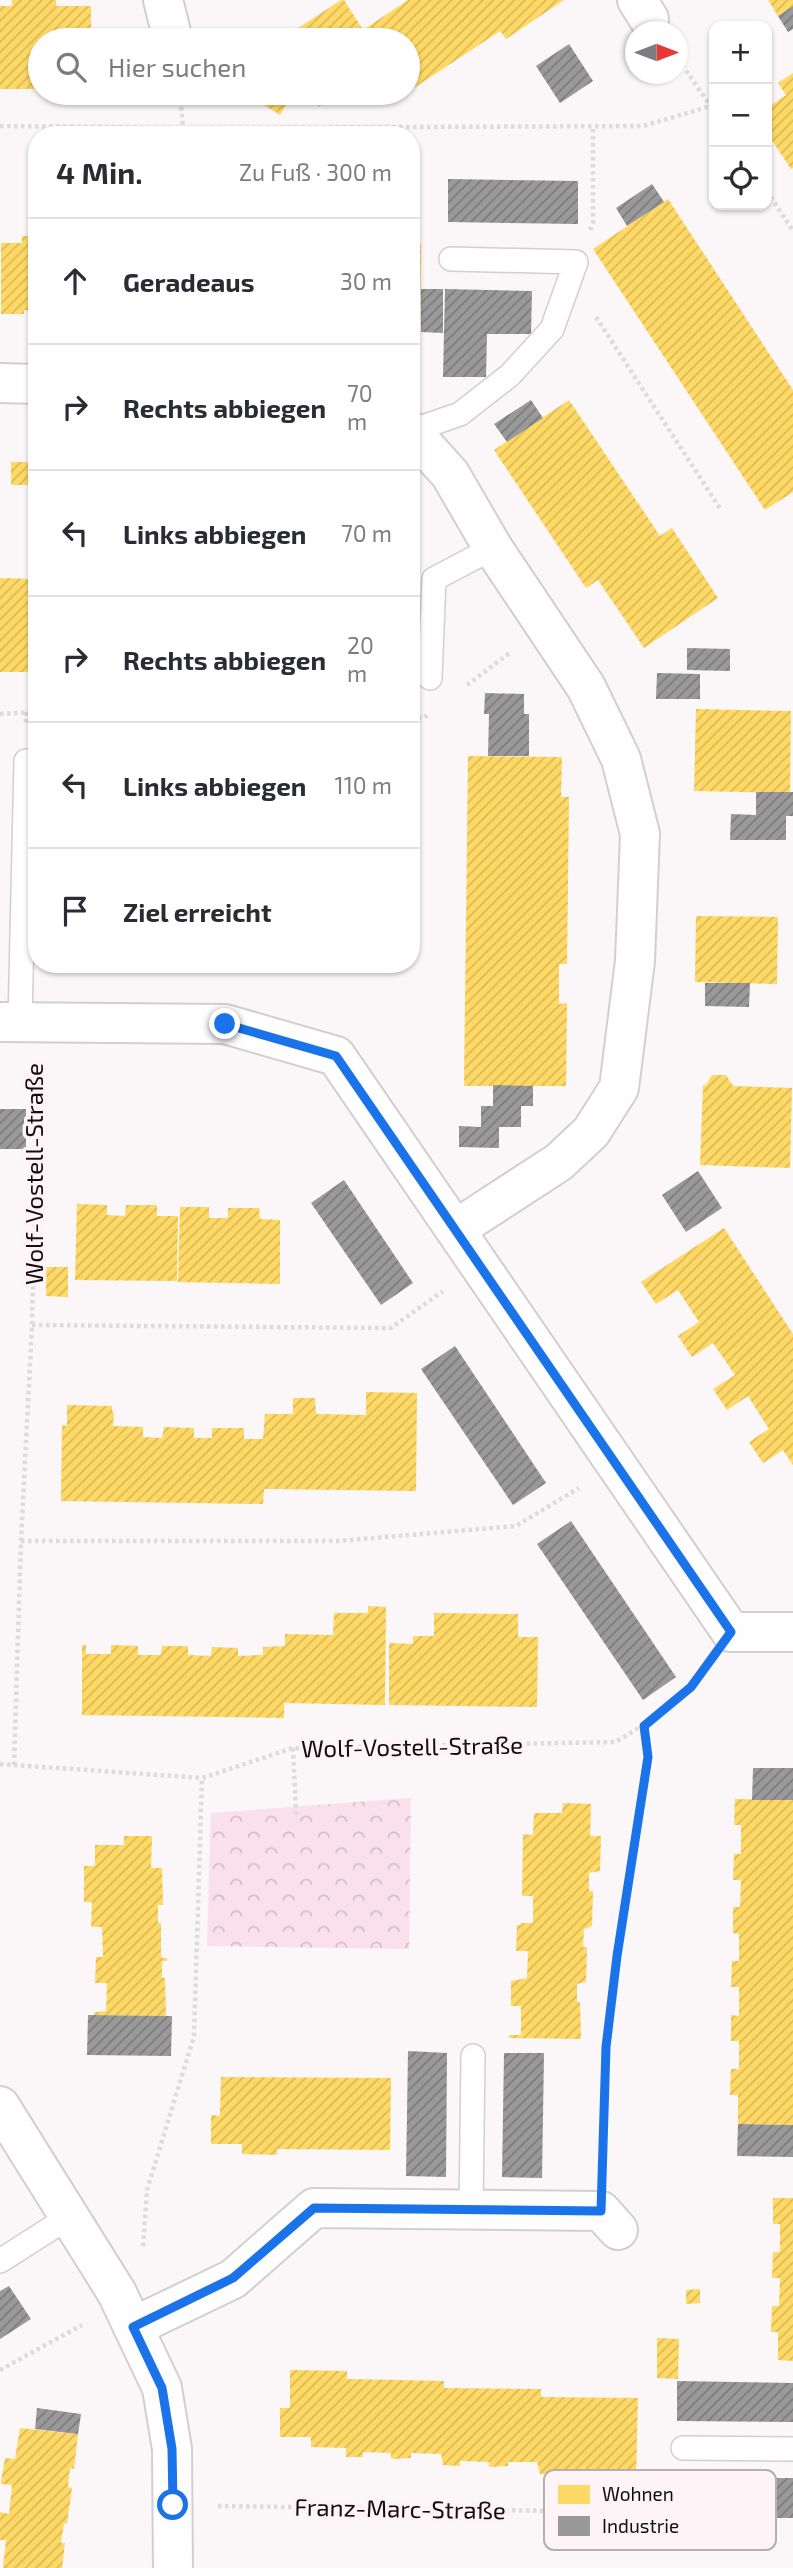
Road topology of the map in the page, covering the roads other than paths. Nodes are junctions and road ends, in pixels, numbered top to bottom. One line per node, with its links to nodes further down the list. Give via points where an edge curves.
1 (163, 0): 2 (street)
2 (170, 28)
3 (451, 259): 6 (lane, via 573,270 552,329 510,375 460,414)
4 (0, 383): 5 (street)
5 (28, 384)
6 (420, 428)
7 (420, 441): 8 (street, via 450,474)
8 (493, 548): 9 (lane, via 434,579); 12 (street, via 586,687 621,759 640,834 635,961 619,1088 591,1132 559,1162)
9 (430, 678)
10 (26, 761): 11 (lane)
11 (18, 1022): 12 (street, via 225,1024 336,1056)
12 (456, 1229): 13 (street, via 731,1632)
13 (793, 1632)
14 (473, 2056): 16 (lane)
15 (0, 2106): 17 (street)
16 (471, 2209): 18 (street); 20 (street, via 314,2208 233,2278)
17 (69, 2217): 19 (lane); 20 (street)
18 (609, 2220)
19 (0, 2261)
20 (124, 2308): 23 (street, via 162,2388 172,2449)
21 (683, 2448): 22 (lane)
22 (793, 2449)
23 (173, 2568)

